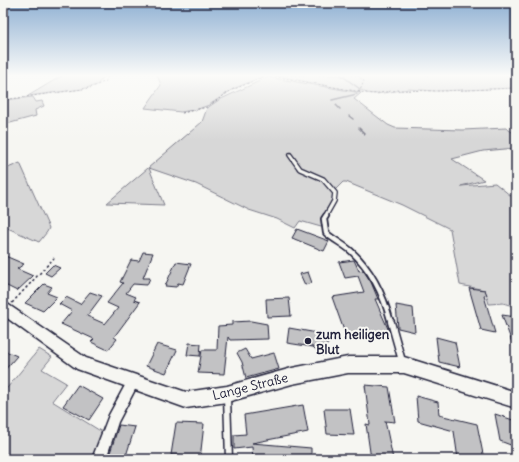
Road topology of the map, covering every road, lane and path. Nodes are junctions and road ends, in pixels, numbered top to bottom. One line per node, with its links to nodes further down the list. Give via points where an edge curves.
1 (28, 97): 3 (path)
2 (222, 97): 4 (path, via 207,107)
3 (3, 100)
4 (182, 113)
5 (290, 155): 8 (lane, via 300,169 323,180 335,193 334,201 324,219 326,233 354,253 380,288)
6 (54, 258): 7 (path)
7 (4, 308): 9 (main road, Lange Straße, via 82,364)
8 (404, 365): 10 (main road, Lange Straße, via 348,365 292,376); 11 (main road, Lange Straße)
9 (133, 382): 10 (main road, Lange Straße, via 186,400); 12 (street, via 113,419)
10 (227, 394): 13 (lane)
11 (516, 400)
12 (99, 459)
13 (228, 459)

